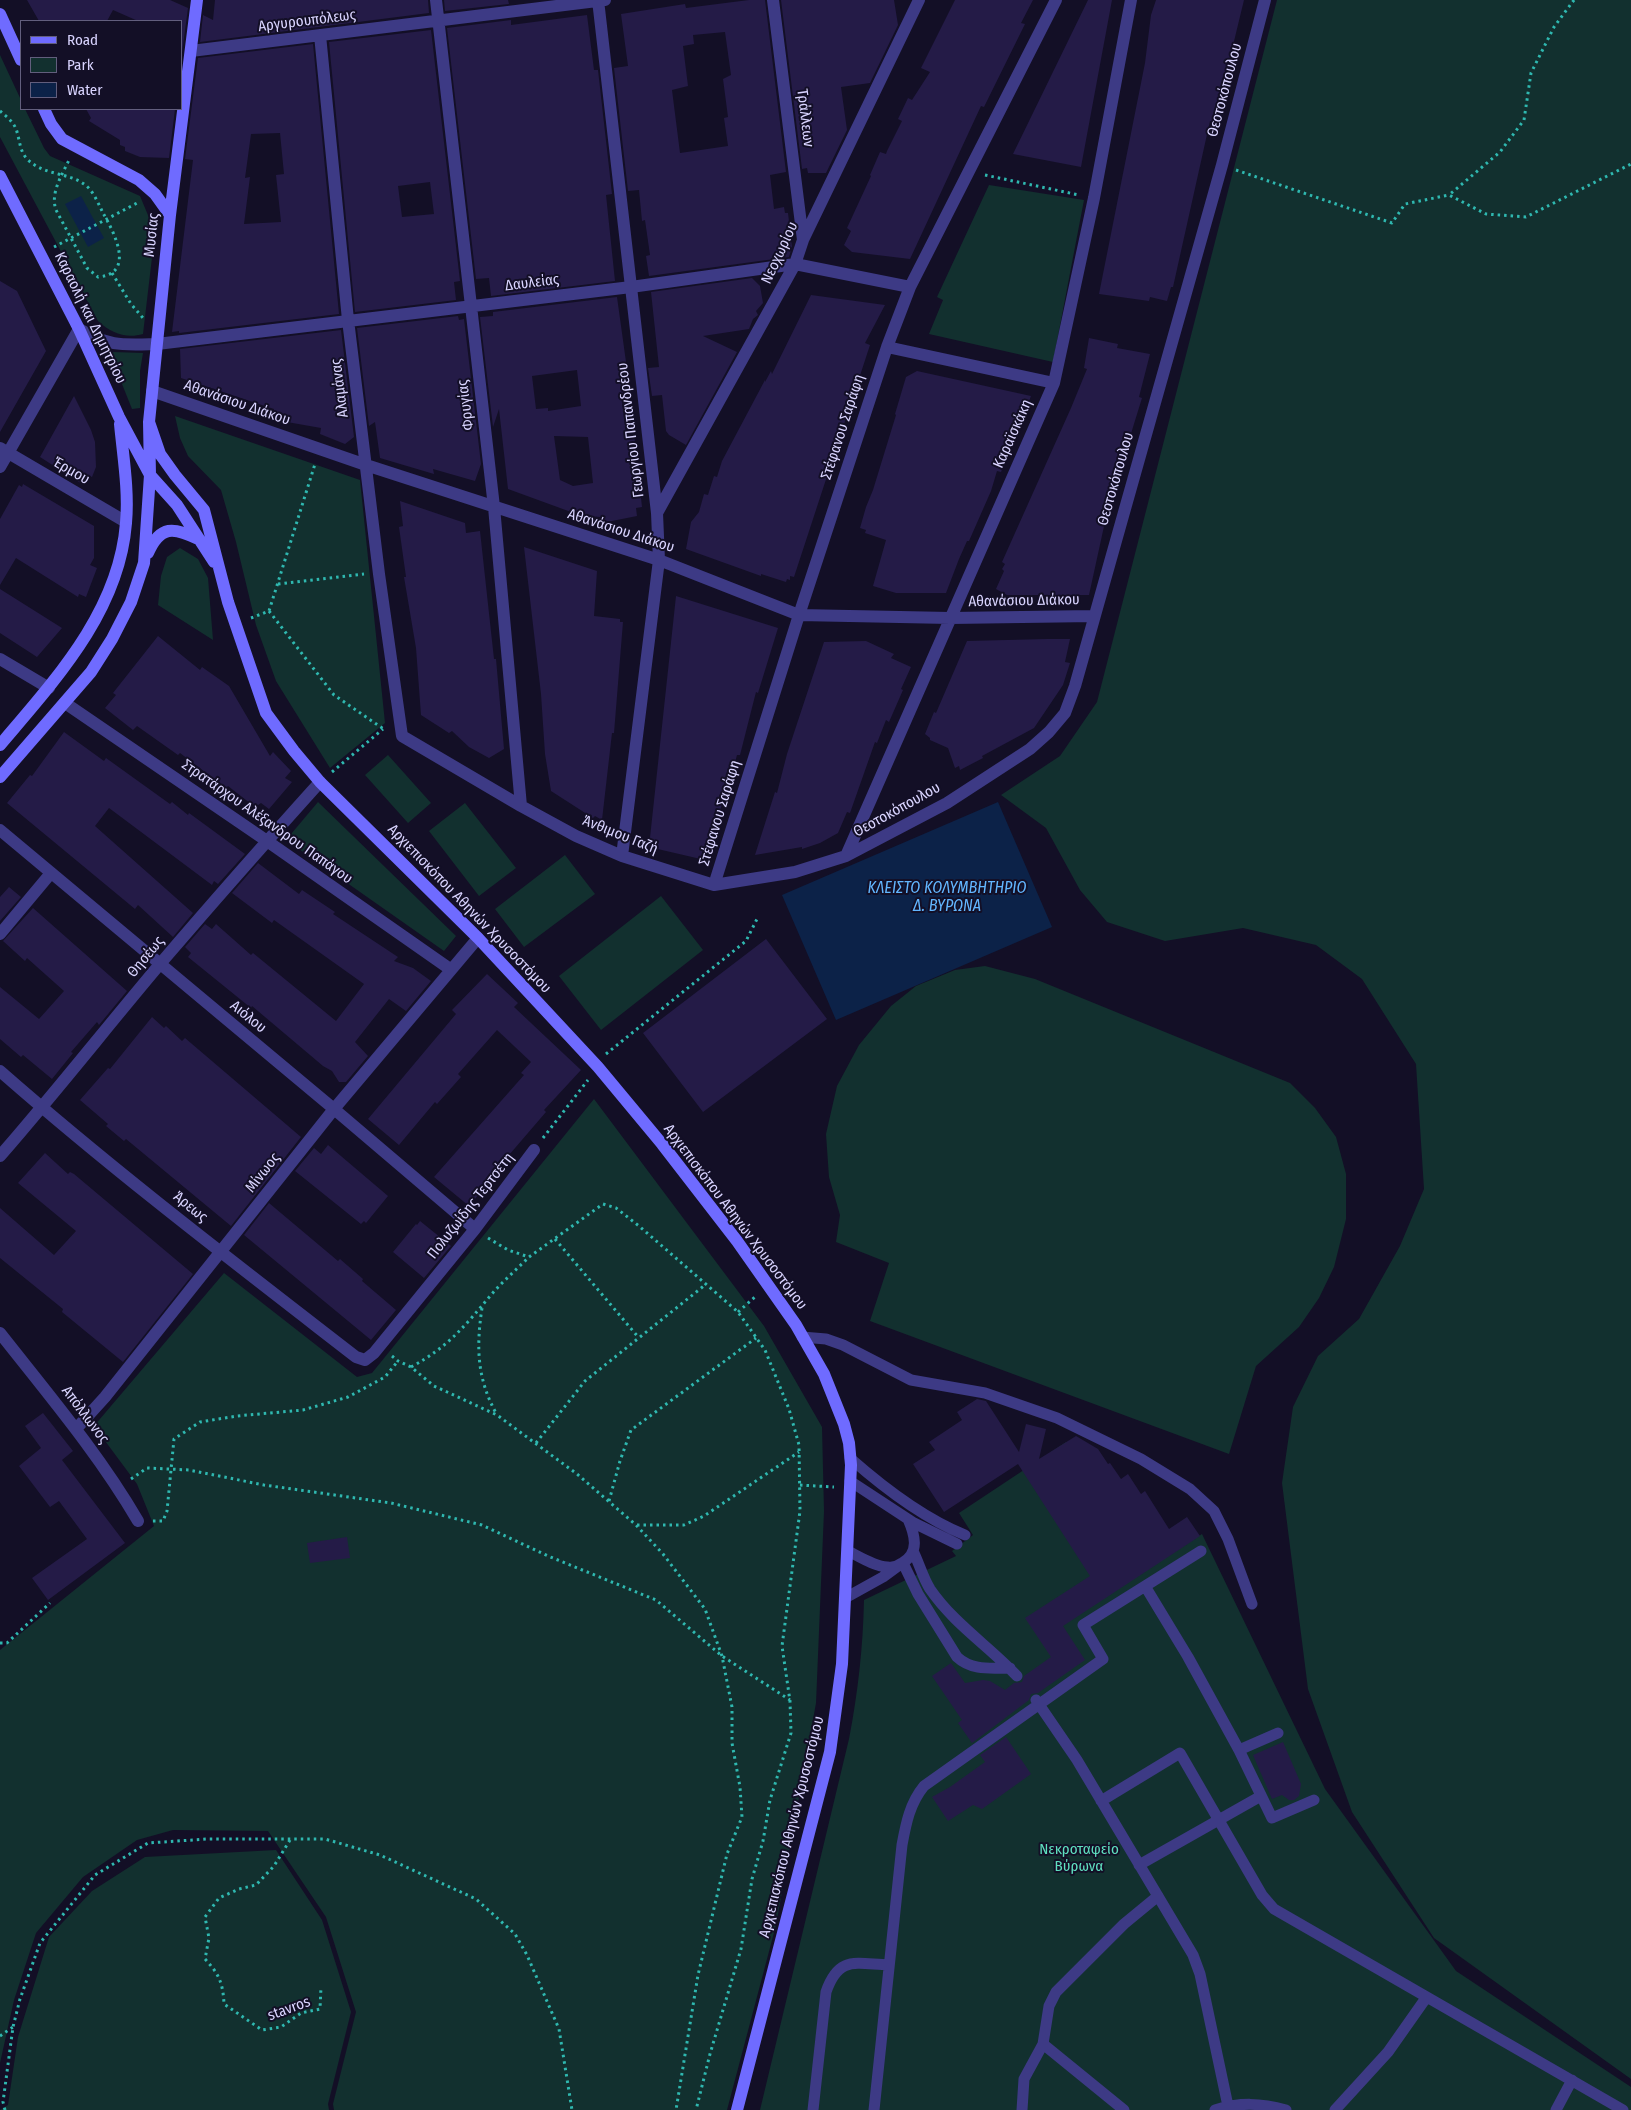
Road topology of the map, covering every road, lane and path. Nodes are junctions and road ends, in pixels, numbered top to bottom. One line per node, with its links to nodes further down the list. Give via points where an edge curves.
1 (436, 0): 11 (street, Φρυγίας)
2 (600, 0): 11 (street, Αργυρουπόλεως); 34 (street, Γεωργίου Παπανδρέου)
3 (773, 0): 30 (street, Τράλλεων)
4 (919, 0): 30 (street, Νεοχωρίου)
5 (1056, 0): 20 (street, Στέφανου Σαράφη)
6 (1131, 0): 26 (street, Καραϊσκάκη)
7 (1265, 0): 19 (street, Θεοτοκόπουλου)
8 (1574, 0): 25 (path, via 1554,27 1531,73 1524,120 1500,152)
9 (195, 1): 13 (street, Μυσίας)
10 (0, 14): 14 (street)
11 (439, 21): 12 (street, Αργυρουπόλεως); 36 (street, Φρυγίας)
12 (320, 35): 13 (street, Αργυρουπόλεως); 37 (street, Αλαμάνας)
13 (191, 52): 27 (street, Μυσίας)
14 (20, 58)
15 (44, 110): 17 (street, via 62,139)
16 (1, 113): 22 (path, via 17,130 20,148 29,160)
17 (76, 146): 22 (path); 23 (street, via 139,180)
18 (1631, 164): 25 (path, via 1526,217 1486,214)
19 (1222, 165): 25 (path, via 1392,223 1405,204); 62 (street, Θεοτοκόπουλου)
20 (970, 172): 26 (path); 35 (street, Στέφανου Σαράφη)
21 (0, 176): 24 (street, Καραολή και Δημητρίου)
22 (62, 176): 28 (path, via 87,186); 29 (path, via 53,200)
23 (155, 194): 27 (street); 28 (path)
24 (5, 195): 31 (street, Καραολή και Δημητρίου)
25 (1449, 195)
26 (1094, 198): 42 (street, Καραϊσκάκη)
27 (170, 215): 39 (street, Μυσίας)
28 (107, 219): 29 (path); 33 (path, via 117,239 119,252 116,269)
29 (71, 238): 31 (path); 33 (path, via 93,275 98,277)
30 (803, 240): 32 (street, Νεοχωρίου)
31 (41, 254): 38 (street, Καραολή και Δημητρίου)
32 (795, 264): 34 (street, Δαυλείας); 35 (street, Δαυλείας); 52 (street, Νεοχωρίου)
33 (112, 273): 39 (path, via 140,315)
34 (631, 287): 36 (street, Δαυλείας); 52 (street, Γεωργίου Παπανδρέου)
35 (910, 287): 41 (street, Στέφανου Σαράφη)
36 (471, 306): 37 (street, Δαυλείας); 51 (street, Φρυγίας)
37 (348, 320): 40 (street, Δαυλείας); 48 (street, Αλαμάνας)
38 (78, 329): 40 (street, Δαυλείας, via 98,341 118,345); 44 (street, Καραολή και Δημητρίου); 47 (street)
39 (158, 330): 40 (street, Μυσίας)
40 (156, 344): 43 (street, Μυσίας)
41 (886, 347): 42 (street); 61 (street, Στέφανου Σαράφη)
42 (1054, 383): 63 (street, Καραϊσκάκη)
43 (152, 391): 45 (street, Μυσίας); 46 (street, Αθανάσιου Διάκου)
44 (119, 417): 50 (street, Καραολή και Δημητρίου); 53 (street)
45 (149, 422): 50 (street, Μυσίας); 57 (street, Αρχιεπισκόπου Αθηνών Χρυσοστόμου, via 160,454 204,510)
46 (320, 449): 48 (street, Αθανάσιου Διάκου); 59 (path)
47 (4, 451): 49 (street); 53 (street, Έρμου)
48 (366, 465): 51 (street, Αθανάσιου Διάκου); 58 (street, Αλαμάνας)
49 (0, 467)
50 (150, 475): 54 (street, Αρχιεπισκόπου Αθηνών Χρυσοστόμου, via 178,505); 56 (street, Μυσίας)
51 (494, 507): 55 (street, Αθανάσιου Διάκου); 74 (street, Φρυγίας)
52 (657, 513): 55 (street, Γεωργίου Παπανδρέου)
53 (126, 522): 66 (street, via 114,584 78,648)
54 (198, 540): 56 (street, via 174,529 164,532 153,541); 57 (street, Αρχιεπισκόπου Αθηνών Χρυσοστόμου)
55 (659, 560): 61 (street, Αθανάσιου Διάκου); 77 (street, Γεωργίου Παπανδρέου)
56 (144, 562): 67 (street, via 131,602 112,639 91,672)
57 (217, 566): 64 (street, Αρχιεπισκόπου Αθηνών Χρυσοστόμου)
58 (379, 574): 59 (path); 69 (street, Αλαμάνας)
59 (278, 584): 60 (path)
60 (270, 611): 64 (path); 68 (path, via 334,695)
61 (799, 615): 63 (street, Αθανάσιου Διάκου); 80 (street, Στέφανου Σαράφη)
62 (1094, 616): 63 (street, Αθανάσιου Διάκου); 78 (street, Θεοτοκόπουλου, via 1076,686 1064,712 1049,732 1030,749 947,803)
63 (950, 618): 78 (street, Καραϊσκάκη)
64 (235, 623): 73 (street, Αρχιεπισκόπου Αθηνών Χρυσοστόμου, via 266,713)
65 (0, 659): 66 (street)
66 (49, 688): 70 (street)
67 (65, 703): 72 (street); 76 (street, Στρατάρχου Αλέξανδρου Παπάγου)
68 (383, 729): 69 (path); 71 (path)
69 (402, 736): 74 (street, Άνθιμου Γαζή)
70 (0, 745)
71 (340, 765)
72 (0, 777)
73 (320, 782): 76 (street, Θησέως); 83 (street, Αρχιεπισκόπου Αθηνών Χρυσοστόμου)
74 (521, 806): 77 (street, Άνθιμου Γαζή)
75 (0, 830): 79 (street, Αιόλου)
76 (267, 841): 84 (street, Θησέως); 85 (street, Στρατάρχου Αλέξανδρου Παπάγου)
77 (622, 856): 80 (street, Άνθιμου Γαζή)
78 (846, 856): 80 (street, Άνθιμου Γαζή, via 795,872)
79 (51, 872): 82 (street); 84 (street, Αιόλου)
80 (714, 885)
81 (757, 919): 86 (path, Πολυζωίδης Τερτσέτη, via 746,941)
82 (0, 934)
83 (478, 938): 85 (street, Μίνωος); 86 (street, Αρχιεπισκόπου Αθηνών Χρυσοστόμου)
84 (160, 965): 88 (street, Θησέως); 89 (street, Αιόλου)
85 (450, 969): 89 (street, Μίνωος)
86 (596, 1065): 90 (path, Πολυζωίδης Τερτσέτη); 97 (street, Αρχιεπισκόπου Αθηνών Χρυσοστόμου, via 684,1170)
87 (0, 1071): 88 (street, Άρεως)
88 (42, 1108): 91 (street, Θησέως); 94 (street, Άρεως)
89 (334, 1109): 92 (street, Αιόλου); 94 (street, Μίνωος)
90 (534, 1150): 92 (street, Πολυζωίδης Τερτσέτη)
91 (0, 1156)
92 (475, 1229): 95 (path, via 508,1250); 100 (street, Πολυζωίδης Τερτσέτη)
93 (555, 1239): 95 (path); 96 (path, via 603,1204 616,1208 639,1226); 103 (path)
94 (221, 1252): 105 (street, Άρεως, via 356,1357); 109 (street, Μίνωος)
95 (528, 1257): 98 (path)
96 (705, 1285): 99 (path); 103 (path)
97 (768, 1285): 99 (path); 102 (street, Αρχιεπισκόπου Αθηνών Χρυσοστόμου)
98 (482, 1307): 107 (path, via 454,1338); 108 (path, via 478,1334 480,1366 486,1396)
99 (738, 1312): 104 (path)
100 (396, 1326): 105 (street, Πολυζωίδης Τερτσέτη); 106 (path, via 402,1338 390,1354)
101 (0, 1333): 109 (street, Απόλλωνος)
102 (802, 1337): 112 (street, Αρχιεπισκόπου Αθηνών Χρυσοστόμου, via 824,1374 844,1424); 130 (lane, via 826,1339 843,1345 912,1380 985,1393 1057,1418 1141,1459 1190,1489 1214,1511)
103 (639, 1338): 110 (path, via 585,1381)
104 (756, 1338): 111 (path, via 765,1350 789,1409); 117 (path, via 631,1430)
105 (365, 1360)
106 (398, 1361): 107 (path); 113 (path, via 385,1377 348,1397 303,1410 200,1422 174,1439)
107 (411, 1367): 108 (path, via 434,1386)
108 (497, 1415): 110 (path)
109 (76, 1429): 116 (street, Απόλλωνος)
110 (536, 1443): 117 (path)
111 (799, 1451): 114 (path); 120 (path, via 704,1516 684,1525)
112 (850, 1458): 115 (street, Αρχιεπισκόπου Αθηνών Χρυσοστόμου); 121 (lane, via 872,1478 916,1508 943,1526)
113 (171, 1469): 116 (path, via 147,1468); 119 (path, via 168,1511 162,1521); 132 (path, via 391,1503 482,1525 656,1600)
114 (800, 1485): 115 (path); 133 (path, via 800,1510 782,1646)
115 (850, 1485): 118 (lane); 123 (street, Αρχιεπισκόπου Αθηνών Χρυσοστόμου)
116 (118, 1487): 119 (street, Απόλλωνος)
117 (609, 1501): 120 (path)
118 (908, 1519): 122 (lane); 124 (lane, via 915,1541)
119 (138, 1521)
120 (636, 1525): 132 (path, via 705,1609)
121 (965, 1535)
122 (957, 1544)
123 (848, 1551): 126 (lane, via 888,1567); 128 (street, Αρχιεπισκόπου Αθηνών Χρυσοστόμου)
124 (913, 1551): 126 (lane); 126 (lane, via 929,1587 942,1605 963,1628 1014,1672 965,1665)
125 (1201, 1551): 127 (lane)
126 (901, 1564): 128 (lane)
127 (1145, 1586): 134 (lane, via 1083,1625 1103,1659); 136 (lane)
128 (847, 1597): 156 (street, Αρχιεπισκόπου Αθηνών Χρυσοστόμου, via 830,1752)
129 (50, 1603): 131 (path, via 7,1643)
130 (1252, 1604)
131 (0, 1643)
132 (722, 1656): 133 (path); 154 (path, via 732,1707 732,1743 742,1818 726,1854 698,1975)
133 (790, 1701): 155 (path, via 791,1733 770,1800 752,1879 741,1949)
134 (1037, 1702): 139 (lane); 144 (lane, via 917,1794 902,1845)
135 (1278, 1733): 136 (lane)
136 (1240, 1750): 137 (lane)
137 (1261, 1796): 138 (lane, via 1272,1818); 140 (lane)
138 (1314, 1800)
139 (1101, 1801): 140 (lane, via 1180,1753); 142 (lane)
140 (1220, 1821): 142 (lane); 146 (lane, via 1262,1895 1274,1909)
141 (290, 1840): 145 (path, stavros, via 274,1866 256,1885 239,1888 219,1898 205,1916 209,1938 205,1959 218,1973 224,1990 224,2004 262,2030 280,2027 301,2014 320,2009); 147 (path, via 207,1839 148,1844 95,1875 40,1943); 153 (path, via 325,1839 380,1855 476,1899 515,1934 559,2029)
142 (1139, 1865): 143 (lane)
143 (1158, 1896): 149 (lane, via 1124,1924 1056,1992 1049,2006); 151 (lane, via 1200,1974)
144 (889, 1965): 157 (lane, via 844,1965 831,1977 826,1992); 158 (lane)
145 (321, 1987)
146 (1426, 1998): 150 (lane); 163 (lane, via 1388,2052)
147 (13, 2027): 148 (path); 152 (path)
148 (0, 2036)
149 (1043, 2044): 159 (lane, via 1024,2079); 160 (lane)
150 (1572, 2080): 164 (lane); 165 (lane)
151 (1228, 2106): 161 (lane); 162 (lane, via 1248,2103)
152 (4, 2110)
153 (572, 2110)
154 (676, 2110)
155 (696, 2110)
156 (737, 2110)
157 (813, 2110)
158 (874, 2110)
159 (1022, 2110)
160 (1124, 2110)
161 (1215, 2110)
162 (1286, 2110)
163 (1335, 2110)
164 (1556, 2110)
165 (1623, 2110)

